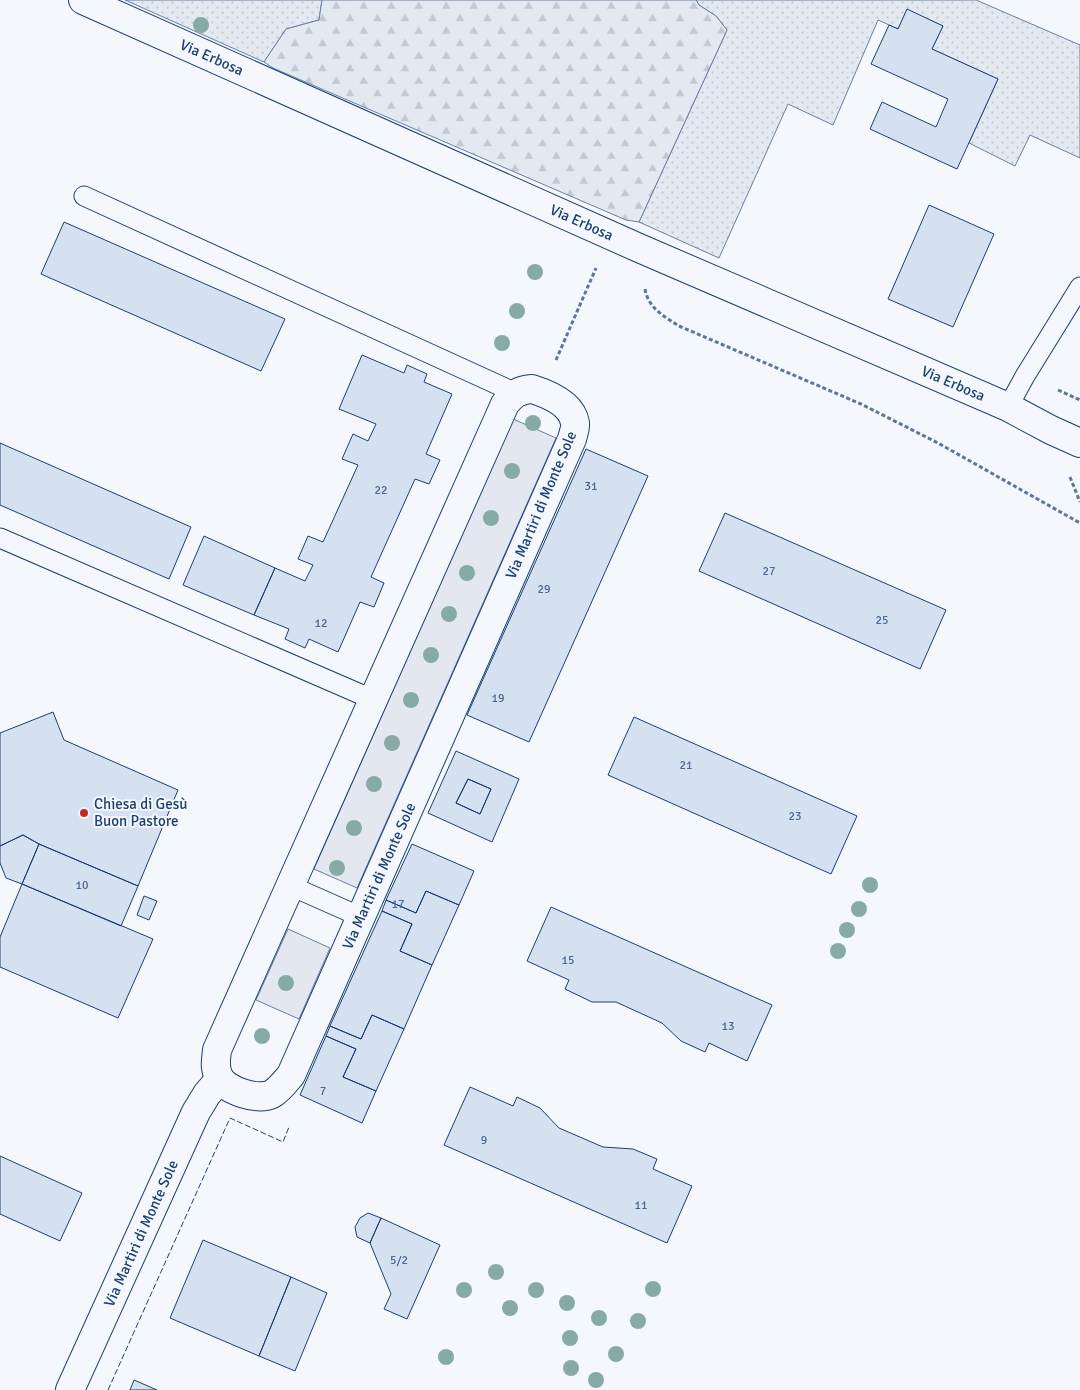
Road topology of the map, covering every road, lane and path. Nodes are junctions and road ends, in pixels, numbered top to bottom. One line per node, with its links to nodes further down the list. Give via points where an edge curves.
1 (84, 0): 3 (street, Via Erbosa)
2 (84, 196): 7 (lane, via 505,388)
3 (611, 235): 4 (street, Via Erbosa); 6 (path)
4 (639, 248): 8 (street, Via Erbosa); 10 (path, via 646,296 656,311 679,326 861,404)
5 (1080, 287): 8 (lane)
6 (554, 365)
7 (512, 395): 12 (street, via 505,404); 14 (street, Via Martiri di Monte Sole, via 532,389 566,406 575,424 572,439)
8 (1008, 406): 9 (street, Via Erbosa)
9 (1080, 443)
10 (1080, 522)
11 (0, 538): 12 (lane)
12 (374, 700): 13 (street)
13 (291, 886): 14 (lane); 15 (street, via 217,1050 215,1065)
14 (361, 917): 15 (street, Via Martiri di Monte Sole, via 291,1075 282,1087 270,1095 254,1096 232,1089)
15 (220, 1079): 16 (street, Via Martiri di Monte Sole, via 196,1112)
16 (70, 1390)

